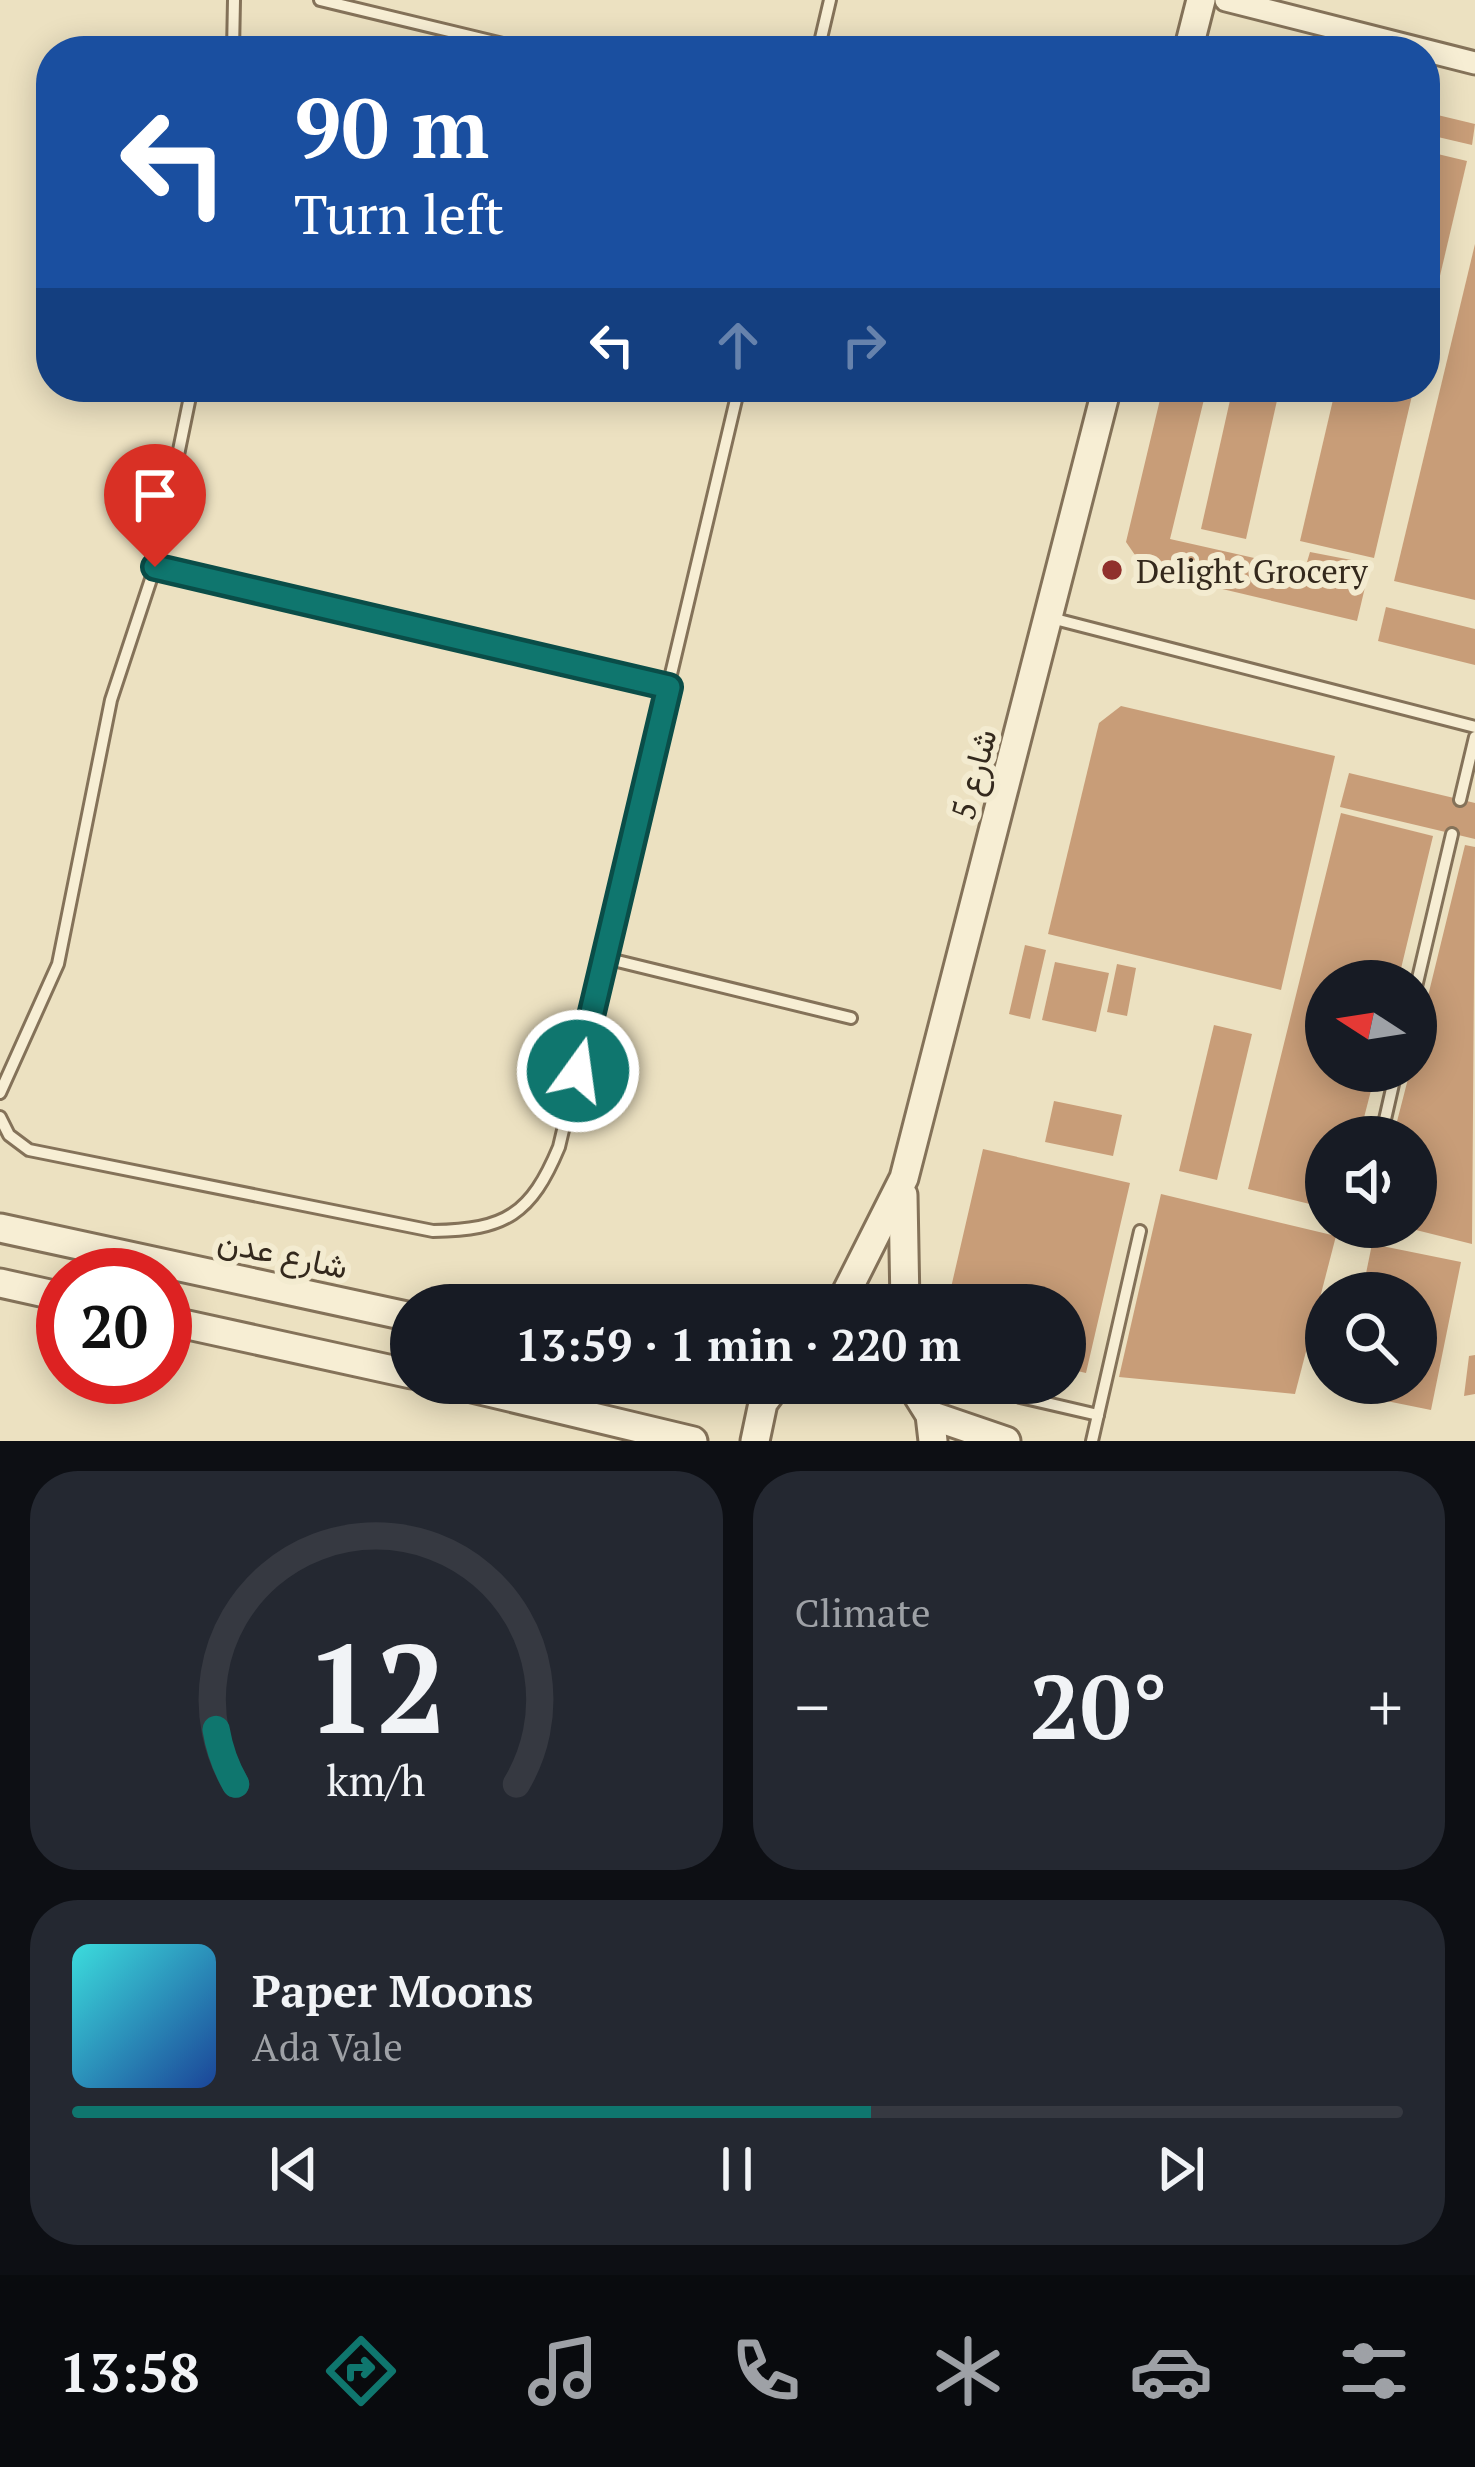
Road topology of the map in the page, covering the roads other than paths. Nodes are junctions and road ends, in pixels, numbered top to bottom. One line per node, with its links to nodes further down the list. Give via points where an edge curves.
1 (235, 0): 6 (lane)
2 (320, 0): 7 (lane)
3 (830, 0): 8 (lane)
4 (1201, 0): 9 (street)
5 (1226, 0): 10 (street)
6 (233, 36)
7 (470, 36)
8 (822, 36)
9 (1192, 36)
10 (1368, 36)
11 (1440, 54): 12 (street)
12 (1475, 63)
13 (189, 402): 16 (lane)
14 (736, 402): 18 (lane)
15 (1103, 402): 17 (street, شارع 5)
16 (155, 567): 18 (lane); 26 (lane, via 111,700 58,964)
17 (1051, 618): 19 (lane); 28 (street, شارع 5)
18 (669, 687): 23 (lane)
19 (1475, 727)
20 (1475, 736): 21 (lane)
21 (1460, 800)
22 (1452, 834): 24 (lane)
23 (605, 958): 25 (lane); 27 (lane, via 559,1147 541,1189 512,1216 479,1230 433,1231 29,1150)
24 (1423, 960)
25 (850, 1018)
26 (0, 1094)
27 (0, 1117)
28 (904, 1178): 32 (street, شارع 5); 33 (street, شارع 5)
29 (0, 1228): 35 (street, شارع عدن)
30 (1140, 1231): 42 (lane)
31 (0, 1283): 34 (street)
32 (851, 1284)
33 (905, 1284)
34 (36, 1291)
35 (390, 1313)
36 (192, 1326): 37 (street)
37 (390, 1369)
38 (539, 1404): 43 (street)
39 (764, 1404): 44 (street)
40 (924, 1404): 45 (street)
41 (1053, 1404): 42 (lane)
42 (1097, 1414): 46 (lane)
43 (693, 1441)
44 (755, 1441)
45 (1006, 1441)
46 (1092, 1441)

